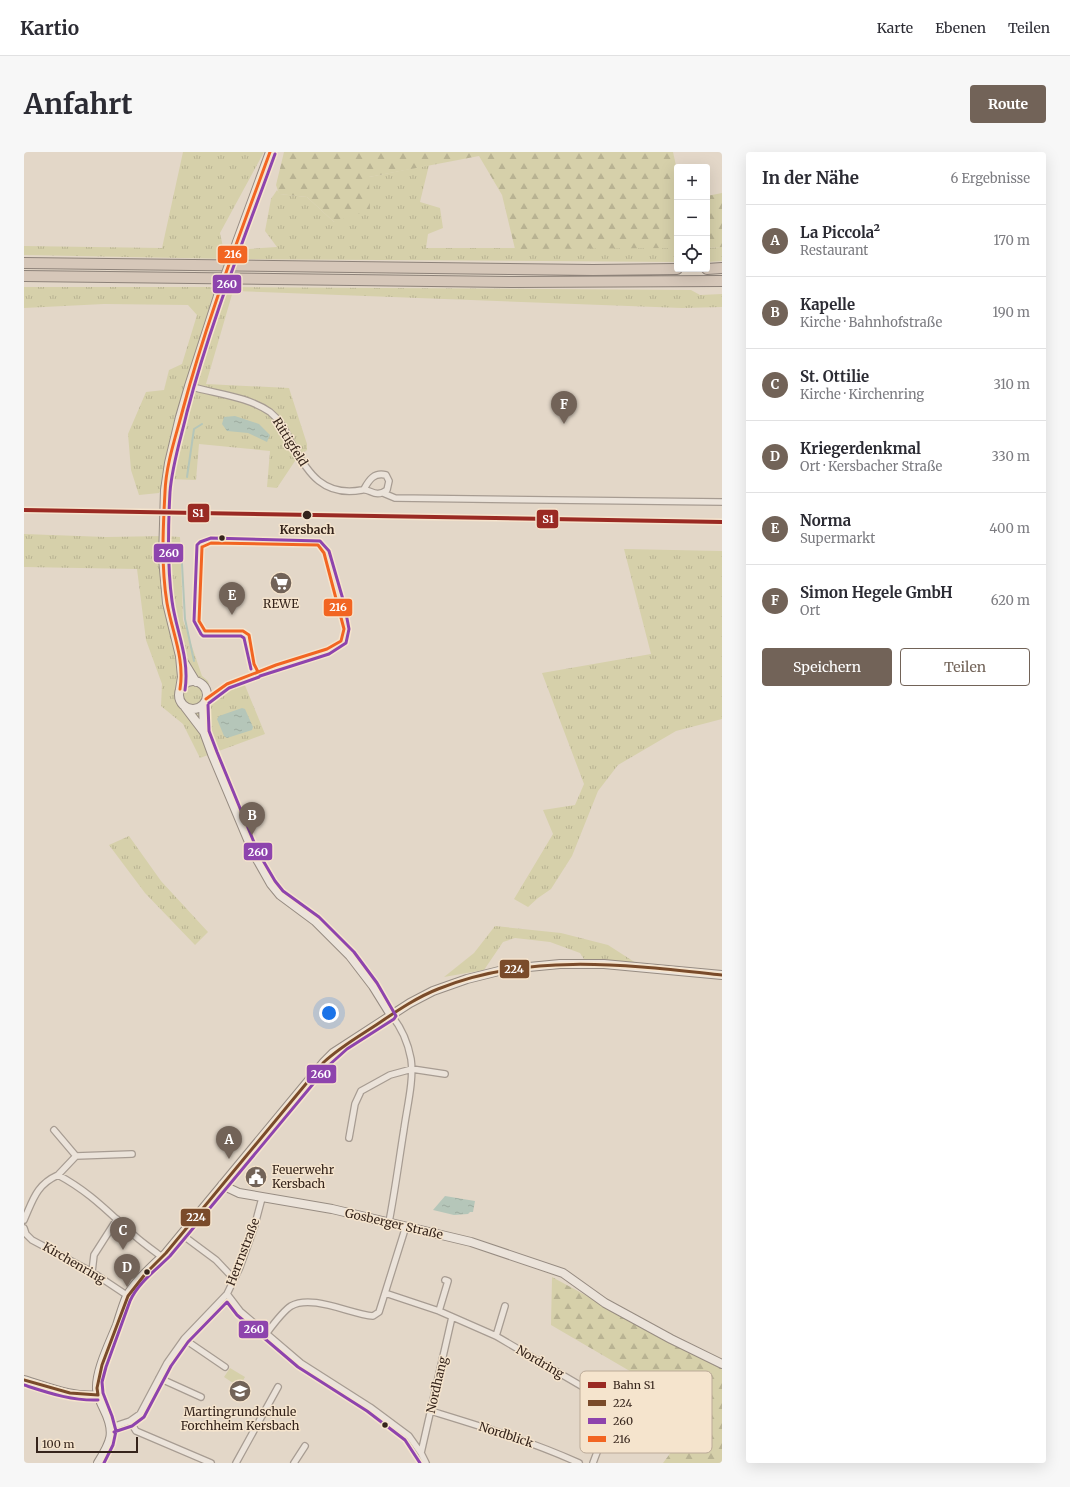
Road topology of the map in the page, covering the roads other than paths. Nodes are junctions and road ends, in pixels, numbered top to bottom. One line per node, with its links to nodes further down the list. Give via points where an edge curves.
1 (270, 152): 8 (street, bridge, via 218,296)
2 (24, 263): 4 (highway)
3 (722, 268): 5 (highway)
4 (674, 269)
5 (710, 269)
6 (24, 276): 7 (highway, via 514,282)
7 (722, 281)
8 (189, 386): 9 (street, Rittigfeld, via 260,406 280,422 306,468 318,481 338,490); 12 (street, via 170,456 165,490 163,553 167,603)
9 (364, 489): 10 (street, Rittigfeld, via 370,493); 10 (street, via 373,476 382,474 390,481)
10 (383, 493): 11 (street, Rittigfeld, via 395,498)
11 (722, 502)
12 (180, 656): 13 (street); 14 (street)
13 (196, 682): 14 (street, via 187,682); 15 (street, via 206,691)
14 (180, 689): 16 (street, via 180,701)
15 (203, 705): 16 (street, via 194,709); 17 (street)
16 (185, 707): 17 (street)
17 (204, 732): 19 (street, via 254,854 271,884 280,895 315,920 350,956 373,986)
18 (722, 975): 19 (street, via 604,964 529,966 506,969 433,991)
19 (387, 1017): 20 (street, via 400,1028 406,1040); 27 (street, via 344,1045 324,1062)
20 (412, 1069): 21 (street); 23 (street, via 390,1075 361,1091 355,1104); 31 (street)
21 (445, 1074)
22 (54, 1130): 25 (street)
23 (349, 1138)
24 (132, 1154): 25 (street)
25 (76, 1156): 26 (street)
26 (58, 1175): 29 (street, via 84,1191); 30 (street, via 41,1185)
27 (222, 1184): 28 (street, Gosberger Straße, via 239,1193); 34 (street)
28 (262, 1198): 31 (street, Gosberger Straße, via 332,1209); 37 (street, Herrnstraße, via 254,1228)
29 (117, 1219): 35 (street); 36 (street, via 94,1255)
30 (24, 1220)
31 (389, 1222): 32 (street, Gosberger Straße)
32 (406, 1226): 39 (street); 48 (street, Gosberger Straße, via 471,1242 563,1272 605,1303)
33 (24, 1228): 36 (street, Kirchenring, via 32,1240)
34 (182, 1234): 35 (street); 37 (street, via 216,1260)
35 (162, 1257): 41 (street)
36 (92, 1272): 41 (street, Kirchenring)
37 (234, 1279): 40 (street, Herrnstraße)
38 (445, 1280): 43 (street, via 448,1281)
39 (385, 1293): 43 (street, Nordring); 45 (street, via 379,1312 373,1316 316,1303 300,1302 290,1307)
40 (227, 1294): 45 (street, via 240,1311); 47 (street, Herrnstraße)
41 (128, 1296): 54 (street, via 102,1365 98,1379)
42 (504, 1306): 46 (street)
43 (439, 1311): 44 (street, Nordring)
44 (452, 1317): 46 (street, Nordring); 56 (street, Nordhang)
45 (266, 1334): 60 (street, via 301,1363 386,1418 408,1436)
46 (496, 1336): 52 (street, Nordring)
47 (184, 1339): 49 (street); 50 (street, Herrnstraße)
48 (722, 1364)
49 (225, 1367)
50 (159, 1378): 55 (street); 57 (street, Herrnstraße, via 140,1414)
51 (24, 1380): 54 (street, via 75,1394)
52 (580, 1385)
53 (278, 1387): 64 (street)
54 (98, 1395): 58 (street)
55 (201, 1397)
56 (432, 1411): 60 (street, Nordhang); 67 (street, Nordblick, via 522,1439)
57 (130, 1421): 58 (street, Herrnstraße); 63 (street, via 136,1431)
58 (112, 1427): 62 (street, via 110,1439)
59 (305, 1446): 65 (street)
60 (421, 1453): 66 (street)
61 (597, 1453): 68 (street, Nordring)
62 (98, 1463)
63 (212, 1463)
64 (236, 1463)
65 (294, 1463)
66 (426, 1463)
67 (579, 1463)
68 (593, 1463)

